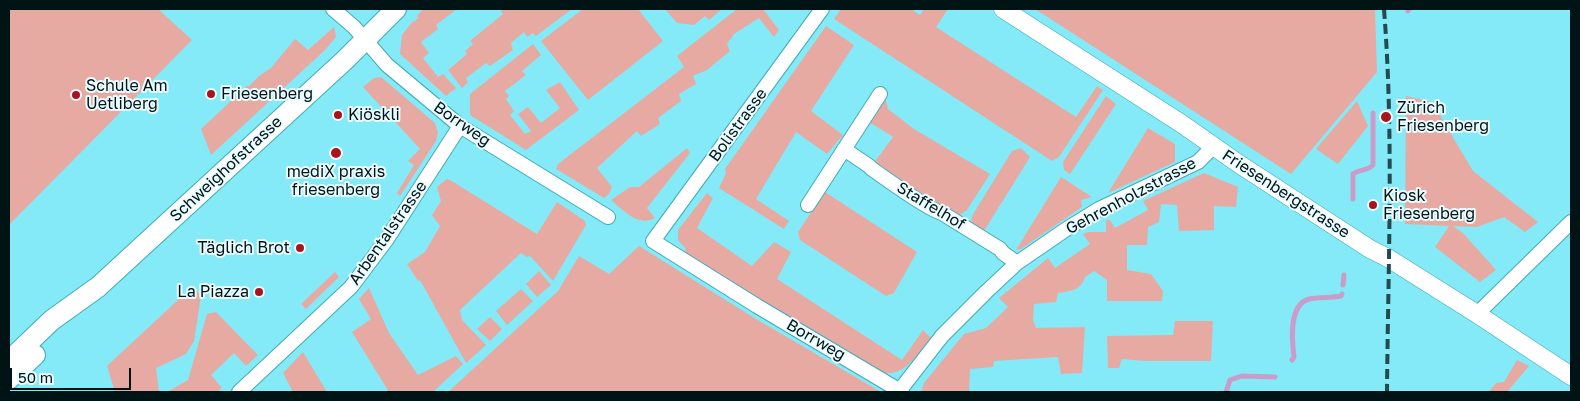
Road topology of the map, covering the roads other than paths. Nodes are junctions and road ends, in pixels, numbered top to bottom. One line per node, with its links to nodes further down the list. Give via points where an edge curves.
1 (333, 9): 5 (street, Borrweg)
2 (396, 9): 5 (main road, Schweighofstrasse)
3 (822, 9): 13 (street, Bolistrasse)
4 (1003, 9): 8 (street, Friesenbergstrasse)
5 (365, 40): 7 (street, Borrweg, via 387,65); 15 (main road, Schweighofstrasse)
6 (880, 94): 9 (street)
7 (460, 126): 11 (street, Borrweg); 21 (street, Arbentalstrasse, via 387,239 351,287)
8 (1213, 147): 14 (street, Gehrenholzstrasse, via 1198,162 1099,210); 16 (street, Friesenbergstrasse)
9 (844, 149): 10 (street); 14 (street, Staffelhof)
10 (808, 205)
11 (608, 217)
12 (1571, 222): 16 (street)
13 (653, 241): 20 (street, Borrweg)
14 (1017, 263): 20 (street, Gehrenholzstrasse, via 942,336)
15 (98, 287): 17 (main road, Schweighofstrasse, via 52,320); 19 (main road, Schweighofstrasse, via 61,331)
16 (1477, 314): 18 (street, Friesenbergstrasse)
17 (9, 361)
18 (1571, 376)
19 (9, 380)
20 (901, 391)
21 (240, 392)

